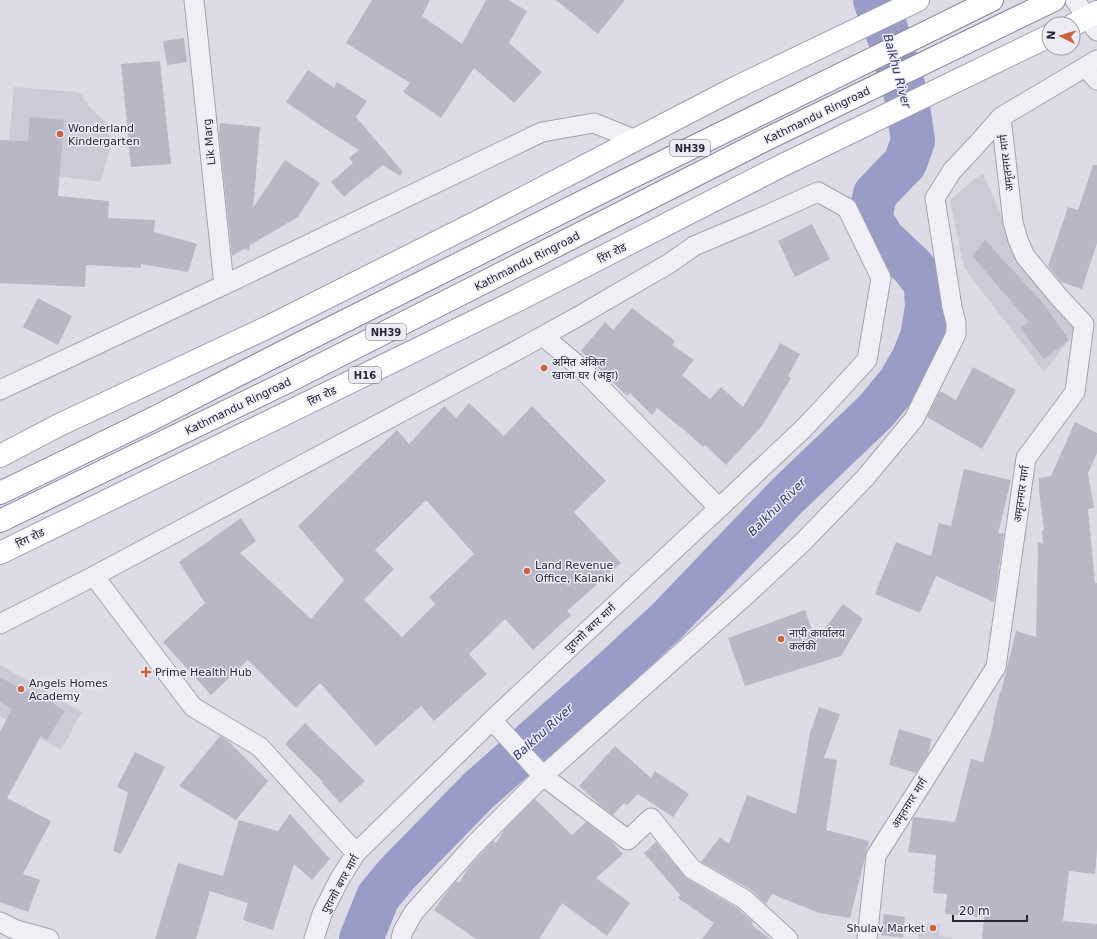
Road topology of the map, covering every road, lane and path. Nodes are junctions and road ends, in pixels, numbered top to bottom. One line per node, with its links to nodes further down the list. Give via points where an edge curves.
1 (194, 0): 11 (street, Lik Marg)
2 (918, 0): 10 (main road, via 737,87)
3 (1054, 0): 17 (main road, Kathmandu Ringroad / NH39, via 769,138 287,382)
4 (1075, 0): 6 (street)
5 (990, 1): 15 (main road, NH39, via 474,255 152,419)
6 (1088, 22)
7 (1041, 40): 18 (main road, रिंग रोड / H16, via 781,166 496,311)
8 (1093, 69): 9 (street)
9 (1001, 117): 22 (street, via 952,171 935,198 956,334 914,419 865,478 802,542 744,597); 29 (street, अमृतनगर मार्ग, via 1013,222 1018,240 1025,256 1084,324 1075,392 1026,458 996,667 876,856)
10 (636, 140): 11 (street, via 594,123 542,132); 14 (main road, via 266,328 59,425)
11 (224, 285): 13 (street)
12 (543, 336): 16 (street, via 582,369); 16 (street, पुरानाो बगर मार्ग, via 670,263 694,246 818,192 847,208 881,278 867,360 803,429); 19 (street)
13 (0, 390)
14 (0, 456)
15 (0, 493)
16 (719, 508): 21 (street, पुरानाो बगर मार्ग)
17 (0, 521)
18 (0, 553)
19 (94, 576): 20 (street); 23 (street, via 193,707 260,747)
20 (0, 624)
21 (496, 725): 22 (street); 23 (street, पुरानाो बगर मार्ग)
22 (542, 774): 27 (street, via 414,912 403,930); 28 (street, via 628,840 651,818 692,869 744,899)
23 (356, 853): 26 (street, पुरानाो बगर मार्ग, via 322,914)
24 (0, 922): 25 (street, via 16,930)
25 (49, 939)
26 (314, 939)
27 (401, 939)
28 (788, 939)
29 (867, 939)

